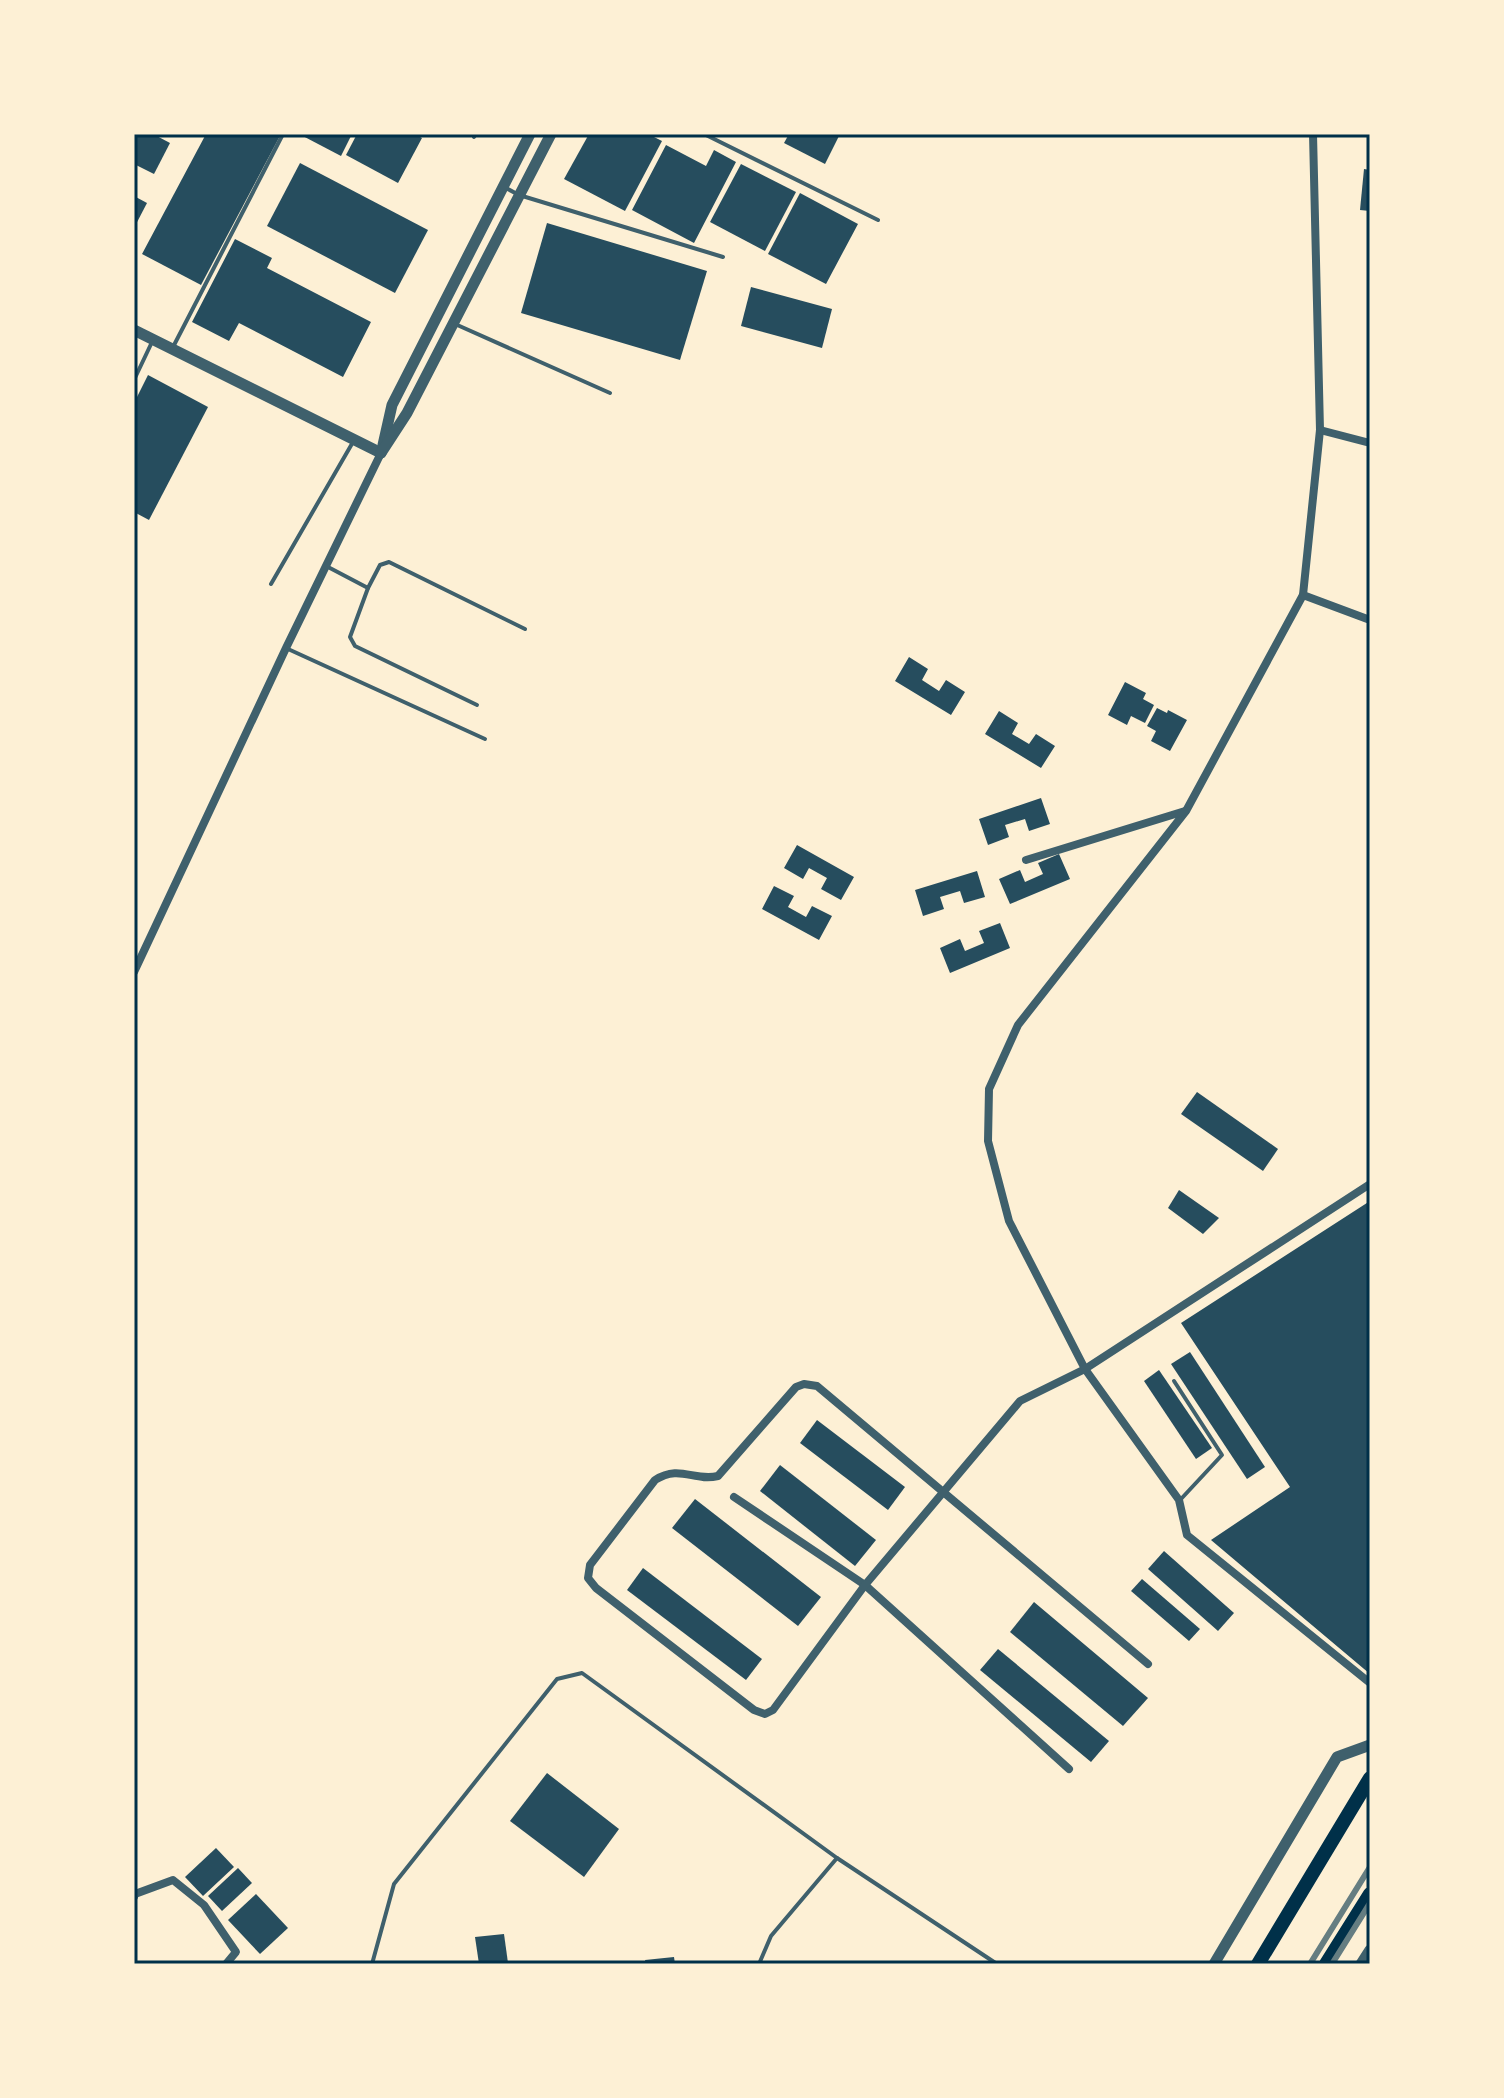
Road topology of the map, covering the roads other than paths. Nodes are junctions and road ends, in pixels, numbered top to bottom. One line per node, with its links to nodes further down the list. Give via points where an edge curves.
1 (283, 134): 13 (lane)
2 (530, 134): 6 (street)
3 (551, 134): 7 (street)
4 (704, 134): 8 (lane)
5 (1313, 134): 16 (street)
6 (503, 187): 7 (lane); 19 (street, via 392,405)
7 (519, 195): 9 (lane); 10 (street)
8 (878, 220)
9 (723, 257)
10 (453, 323): 15 (lane); 19 (street)
11 (134, 330): 12 (street)
12 (153, 340): 13 (street); 14 (lane)
13 (172, 350): 17 (street)
14 (134, 380)
15 (610, 393)
16 (1320, 430): 18 (street); 23 (street)
17 (355, 440): 19 (street); 21 (lane)
18 (1370, 443)
19 (381, 453): 20 (street)
20 (326, 566): 22 (lane); 26 (street)
21 (271, 584)
22 (368, 588): 25 (lane, via 380,565 389,562); 27 (lane, via 350,637 355,646)
23 (1303, 595): 24 (street); 29 (street)
24 (1370, 620)
25 (525, 629)
26 (286, 648): 28 (lane); 31 (street)
27 (477, 705)
28 (485, 739)
29 (1186, 811): 30 (street); 33 (street, via 1018,1025 989,1089 988,1141 1009,1221)
30 (1026, 860)
31 (134, 972)
32 (1370, 1184): 33 (street)
33 (1085, 1369): 35 (street, via 1020,1401); 37 (street)
34 (1174, 1381): 37 (lane, via 1222,1455)
35 (943, 1490): 38 (street); 38 (street, via 817,1386 804,1384 718,1476 677,1472 655,1480 590,1565 588,1578 765,1714); 39 (street)
36 (734, 1497): 38 (street)
37 (1179, 1500): 40 (street, via 1187,1535)
38 (865, 1585): 42 (street)
39 (1148, 1664)
40 (1370, 1683)
41 (1370, 1745): 52 (street, via 1337,1757)
42 (1069, 1769)
43 (1370, 1778): 53 (highway)
44 (837, 1858): 49 (lane, via 582,1673 557,1679 400,1875); 50 (lane, via 771,1936); 51 (lane)
45 (1370, 1894): 54 (highway)
46 (134, 1897): 48 (street, via 173,1880 204,1905 236,1952)
47 (1370, 1950): 55 (street)
48 (226, 1964)
49 (372, 1964)
50 (759, 1964)
51 (997, 1964)
52 (1214, 1964)
53 (1258, 1964)
54 (1326, 1964)
55 (1361, 1964)

